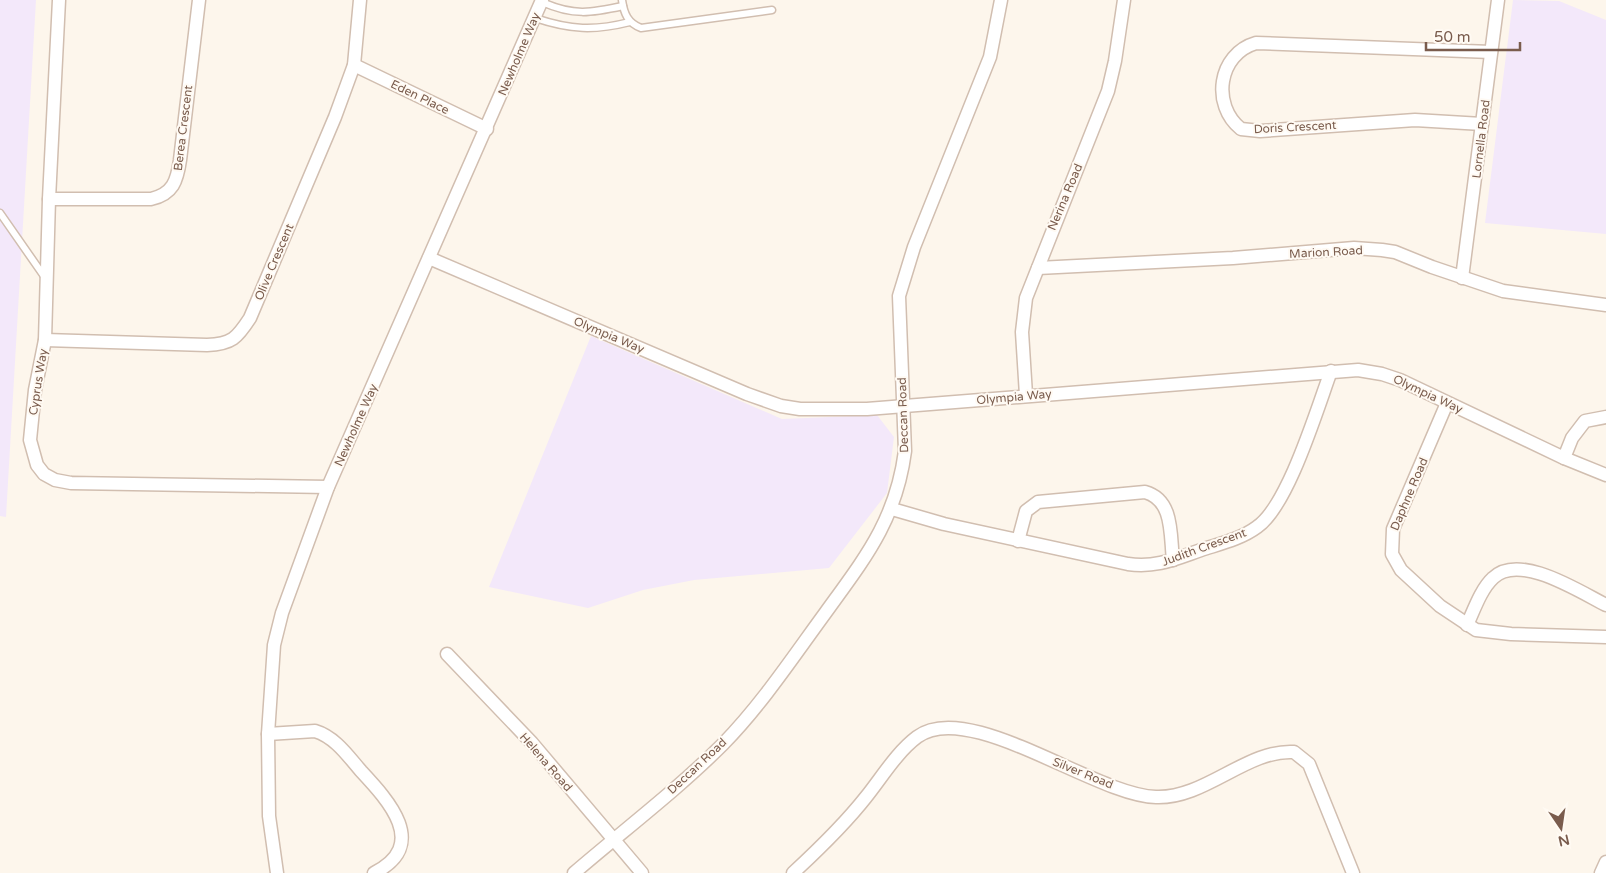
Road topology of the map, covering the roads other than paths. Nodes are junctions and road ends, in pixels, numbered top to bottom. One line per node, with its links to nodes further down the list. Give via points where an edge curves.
1 (59, 0): 16 (street, Cyprus Way)
2 (199, 0): 16 (street, Berea Crescent, via 178,174 170,191 151,199)
3 (360, 0): 13 (street, Olive Crescent)
4 (1001, 0): 27 (street, Deccan Road, via 990,57 914,247 899,296)
5 (1124, 0): 19 (street, Nerina Road, via 1108,91)
6 (1498, 0): 12 (street, Lornella Road)
7 (542, 1): 8 (lane, via 554,7 590,14); 10 (street, Newholme Way)
8 (624, 2): 11 (lane)
9 (772, 10): 11 (lane, via 641,28)
10 (535, 18): 11 (lane, via 572,28 594,29); 15 (street, Newholme Way)
11 (630, 22)
12 (1492, 52): 14 (street, Lornella Road); 14 (street, Doris Crescent, via 1256,44 1236,53 1224,76 1222,90 1228,114 1241,129 1260,131 1414,120)
13 (354, 65): 15 (street, Eden Place); 23 (street, Olive Crescent, via 250,318 235,340 207,345)
14 (1482, 124): 20 (street, Lornella Road)
15 (487, 129): 18 (street, Newholme Way)
16 (48, 199): 21 (street, Cyprus Way)
17 (0, 213): 21 (lane)
18 (429, 258): 27 (street, Olympia Way, via 781,406 834,410); 31 (street, Newholme Way)
19 (1038, 268): 20 (street, Marion Road, via 1354,248 1395,252); 25 (street, Nerina Road, via 1023,312)
20 (1462, 278): 22 (street, Marion Road, via 1503,291)
21 (46, 280): 23 (street, Cyprus Way)
22 (1606, 305)
23 (45, 340): 31 (street, Cyprus Way, via 30,440 37,465 49,478 71,483)
24 (1331, 371): 25 (street, Olympia Way); 26 (street, Olympia Way, via 1358,370 1382,374); 34 (street, Judith Crescent, via 1286,488 1273,512 1257,527 1238,537)
25 (1026, 395): 27 (street, Olympia Way)
26 (1447, 403): 29 (street, Olympia Way); 36 (street, Daphne Road, via 1400,510 1391,542 1395,561 1408,578)
27 (904, 406): 32 (street, Deccan Road, via 905,451)
28 (1606, 417): 29 (street, via 1585,421 1578,427)
29 (1564, 458): 30 (street, Olympia Way)
30 (1606, 476)
31 (328, 487): 39 (street, Newholme Way, via 282,613 274,645)
32 (892, 509): 33 (street, Judith Crescent); 40 (street, Deccan Road, via 867,556 779,676 724,743)
33 (1018, 541): 34 (street, Judith Crescent, via 1147,567); 34 (street, via 1026,512 1038,502 1145,492 1164,504)
34 (1173, 560)
35 (1606, 605): 36 (street, via 1530,570 1509,569 1492,578)
36 (1467, 625): 37 (street, Daphne Road, via 1490,633)
37 (1606, 637)
38 (447, 654): 40 (street, Helena Road, via 532,744)
39 (268, 734): 42 (street, Newholme Way, via 269,816); 43 (street, via 322,733 348,755 386,799 397,815 400,847 389,864)
40 (612, 840): 44 (street, Deccan Road); 45 (street, Helena Road)
41 (1606, 862): 48 (street)
42 (277, 873)
43 (374, 873)
44 (574, 873)
45 (642, 873)
46 (793, 873): 47 (street, Silver Road, via 844,824 917,737 930,730 952,727 991,736 1126,790 1157,798 1196,788 1270,755 1294,752 1309,764 1318,782)
47 (1353, 873)
48 (1601, 873)

